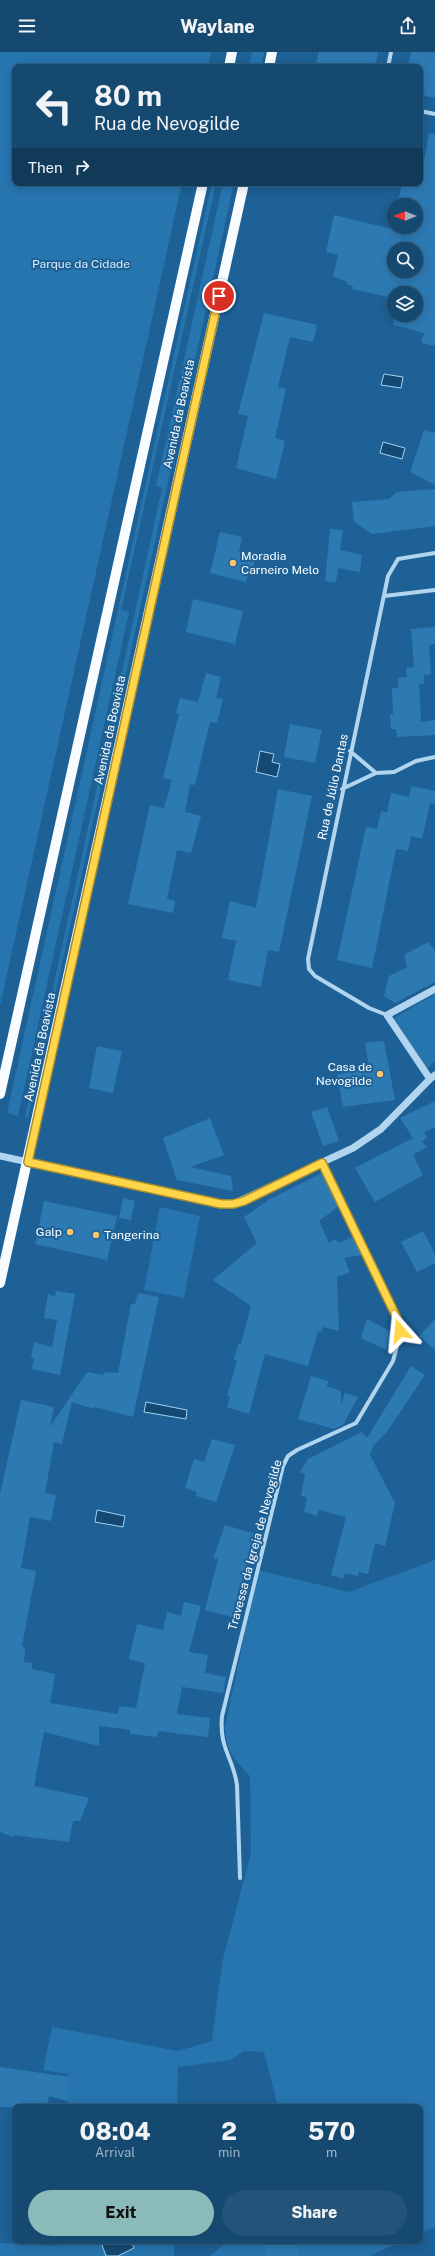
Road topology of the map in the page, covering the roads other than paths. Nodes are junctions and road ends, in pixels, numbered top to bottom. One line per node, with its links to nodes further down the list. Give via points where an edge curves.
1 (232, 52): 4 (main road)
2 (272, 52): 5 (main road)
3 (391, 52): 6 (street)
4 (230, 64)
5 (270, 64)
6 (389, 64)
7 (423, 112): 8 (street)
8 (435, 114)
9 (202, 186): 21 (main road)
10 (243, 186): 23 (main road, Avenida da Boavista)
11 (435, 553): 13 (street, Rua de Júlio Dantas, via 398,559 388,576)
12 (435, 590): 13 (street)
13 (384, 596): 14 (street, Rua de Júlio Dantas)
14 (350, 751): 16 (street); 17 (street, Rua de Júlio Dantas)
15 (435, 757): 16 (street, via 394,772)
16 (376, 773): 17 (street)
17 (342, 789): 19 (street, Rua de Júlio Dantas, via 308,959 309,969 315,976 368,1008)
18 (435, 989): 19 (street)
19 (387, 1016): 20 (street)
20 (432, 1077): 24 (street, via 381,1129 353,1148)
21 (0, 1094)
22 (0, 1156): 23 (street)
23 (28, 1162): 24 (street, via 221,1204 244,1201); 25 (main road, Avenida da Boavista)
24 (322, 1163): 26 (street, Travessa da Igreja de Nevogilde, via 397,1318 400,1331 393,1361 356,1423 293,1453 288,1456 284,1466 222,1720 223,1746 237,1785)
25 (0, 1283)
26 (240, 1878)

